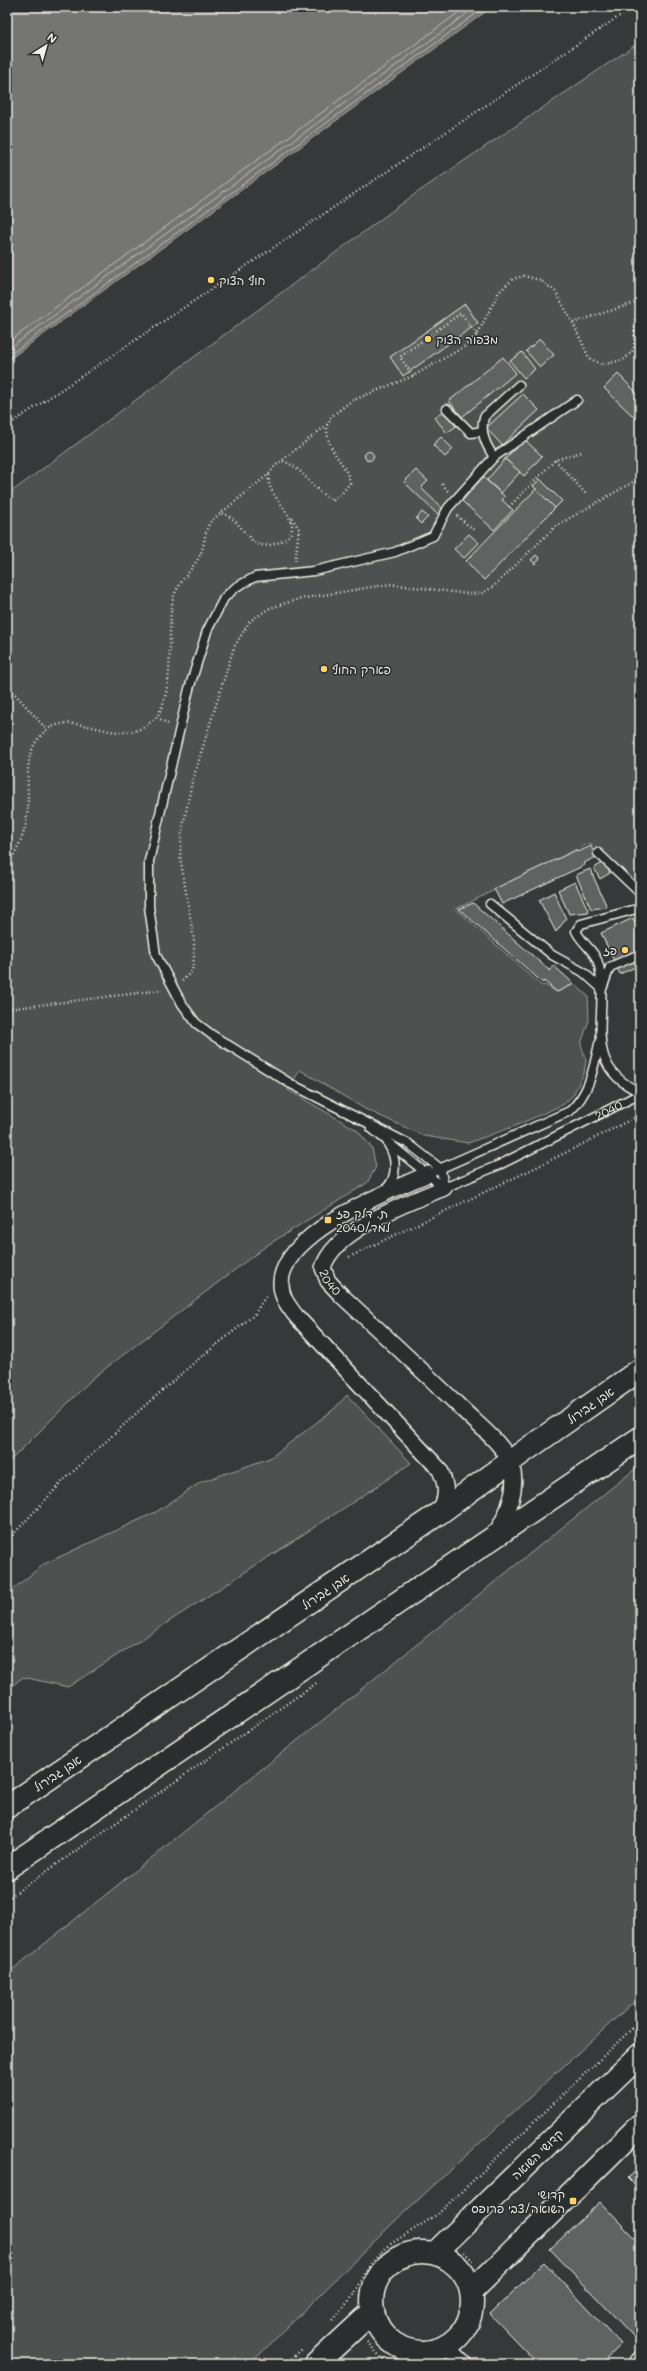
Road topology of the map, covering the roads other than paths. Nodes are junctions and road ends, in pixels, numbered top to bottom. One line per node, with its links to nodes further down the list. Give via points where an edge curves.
1 (519, 385): 4 (lane, via 484,417)
2 (577, 400): 5 (lane)
3 (447, 409): 4 (lane, via 471,433)
4 (482, 431): 5 (lane, via 486,446)
5 (494, 457): 14 (lane, via 448,508 433,536 395,552 314,572 255,577 236,587 224,598 207,631 189,689 149,861 149,907 156,955 196,1023 291,1084)
6 (598, 853): 7 (lane)
7 (640, 893)
8 (490, 904): 11 (lane, via 552,955 583,972)
9 (640, 908): 11 (lane, via 578,927 578,934 592,950 599,965)
10 (640, 954): 11 (lane, via 610,967)
11 (602, 990): 12 (lane)
12 (599, 1041): 13 (lane, via 604,1060 616,1076); 16 (lane, 2040, via 589,1086 570,1111)
13 (640, 1093): 17 (lane, 2040, via 583,1125)
14 (364, 1122): 15 (lane); 16 (lane, via 425,1154)
15 (382, 1137): 16 (lane); 18 (lane, via 393,1152 395,1170 390,1186)
16 (434, 1172): 17 (lane); 17 (lane); 18 (street, 2040)
17 (444, 1188): 21 (street, 2040, via 348,1235 331,1252 323,1268 328,1281 342,1296 476,1422)
18 (382, 1194): 22 (street, 2040, via 326,1224 311,1236 284,1269 280,1286 287,1304 296,1316 440,1470 446,1484 446,1496)
19 (640, 1370): 21 (street, אבן גבירול)
20 (640, 1438): 23 (street)
21 (510, 1462): 22 (street, אבן גבירול); 23 (street, 2040, via 514,1475 511,1497 504,1518)
22 (438, 1514): 24 (street, אבן גבירול)
23 (492, 1538): 25 (street)
24 (7, 1807)
25 (7, 1868)
26 (640, 2055): 28 (street, קדושי השואה)
27 (640, 2125): 29 (street)
28 (435, 2253): 29 (street, via 448,2258 459,2267); 30 (street, via 407,2254 388,2265 372,2294)
29 (472, 2291): 31 (street, via 472,2308 468,2323 459,2336)
30 (373, 2311): 32 (street, via 377,2325 397,2345); 34 (street)
31 (446, 2346): 32 (street); 35 (street)
32 (403, 2357)
33 (640, 2359): 36 (street)
34 (316, 2364)
35 (464, 2364)
36 (636, 2364)

